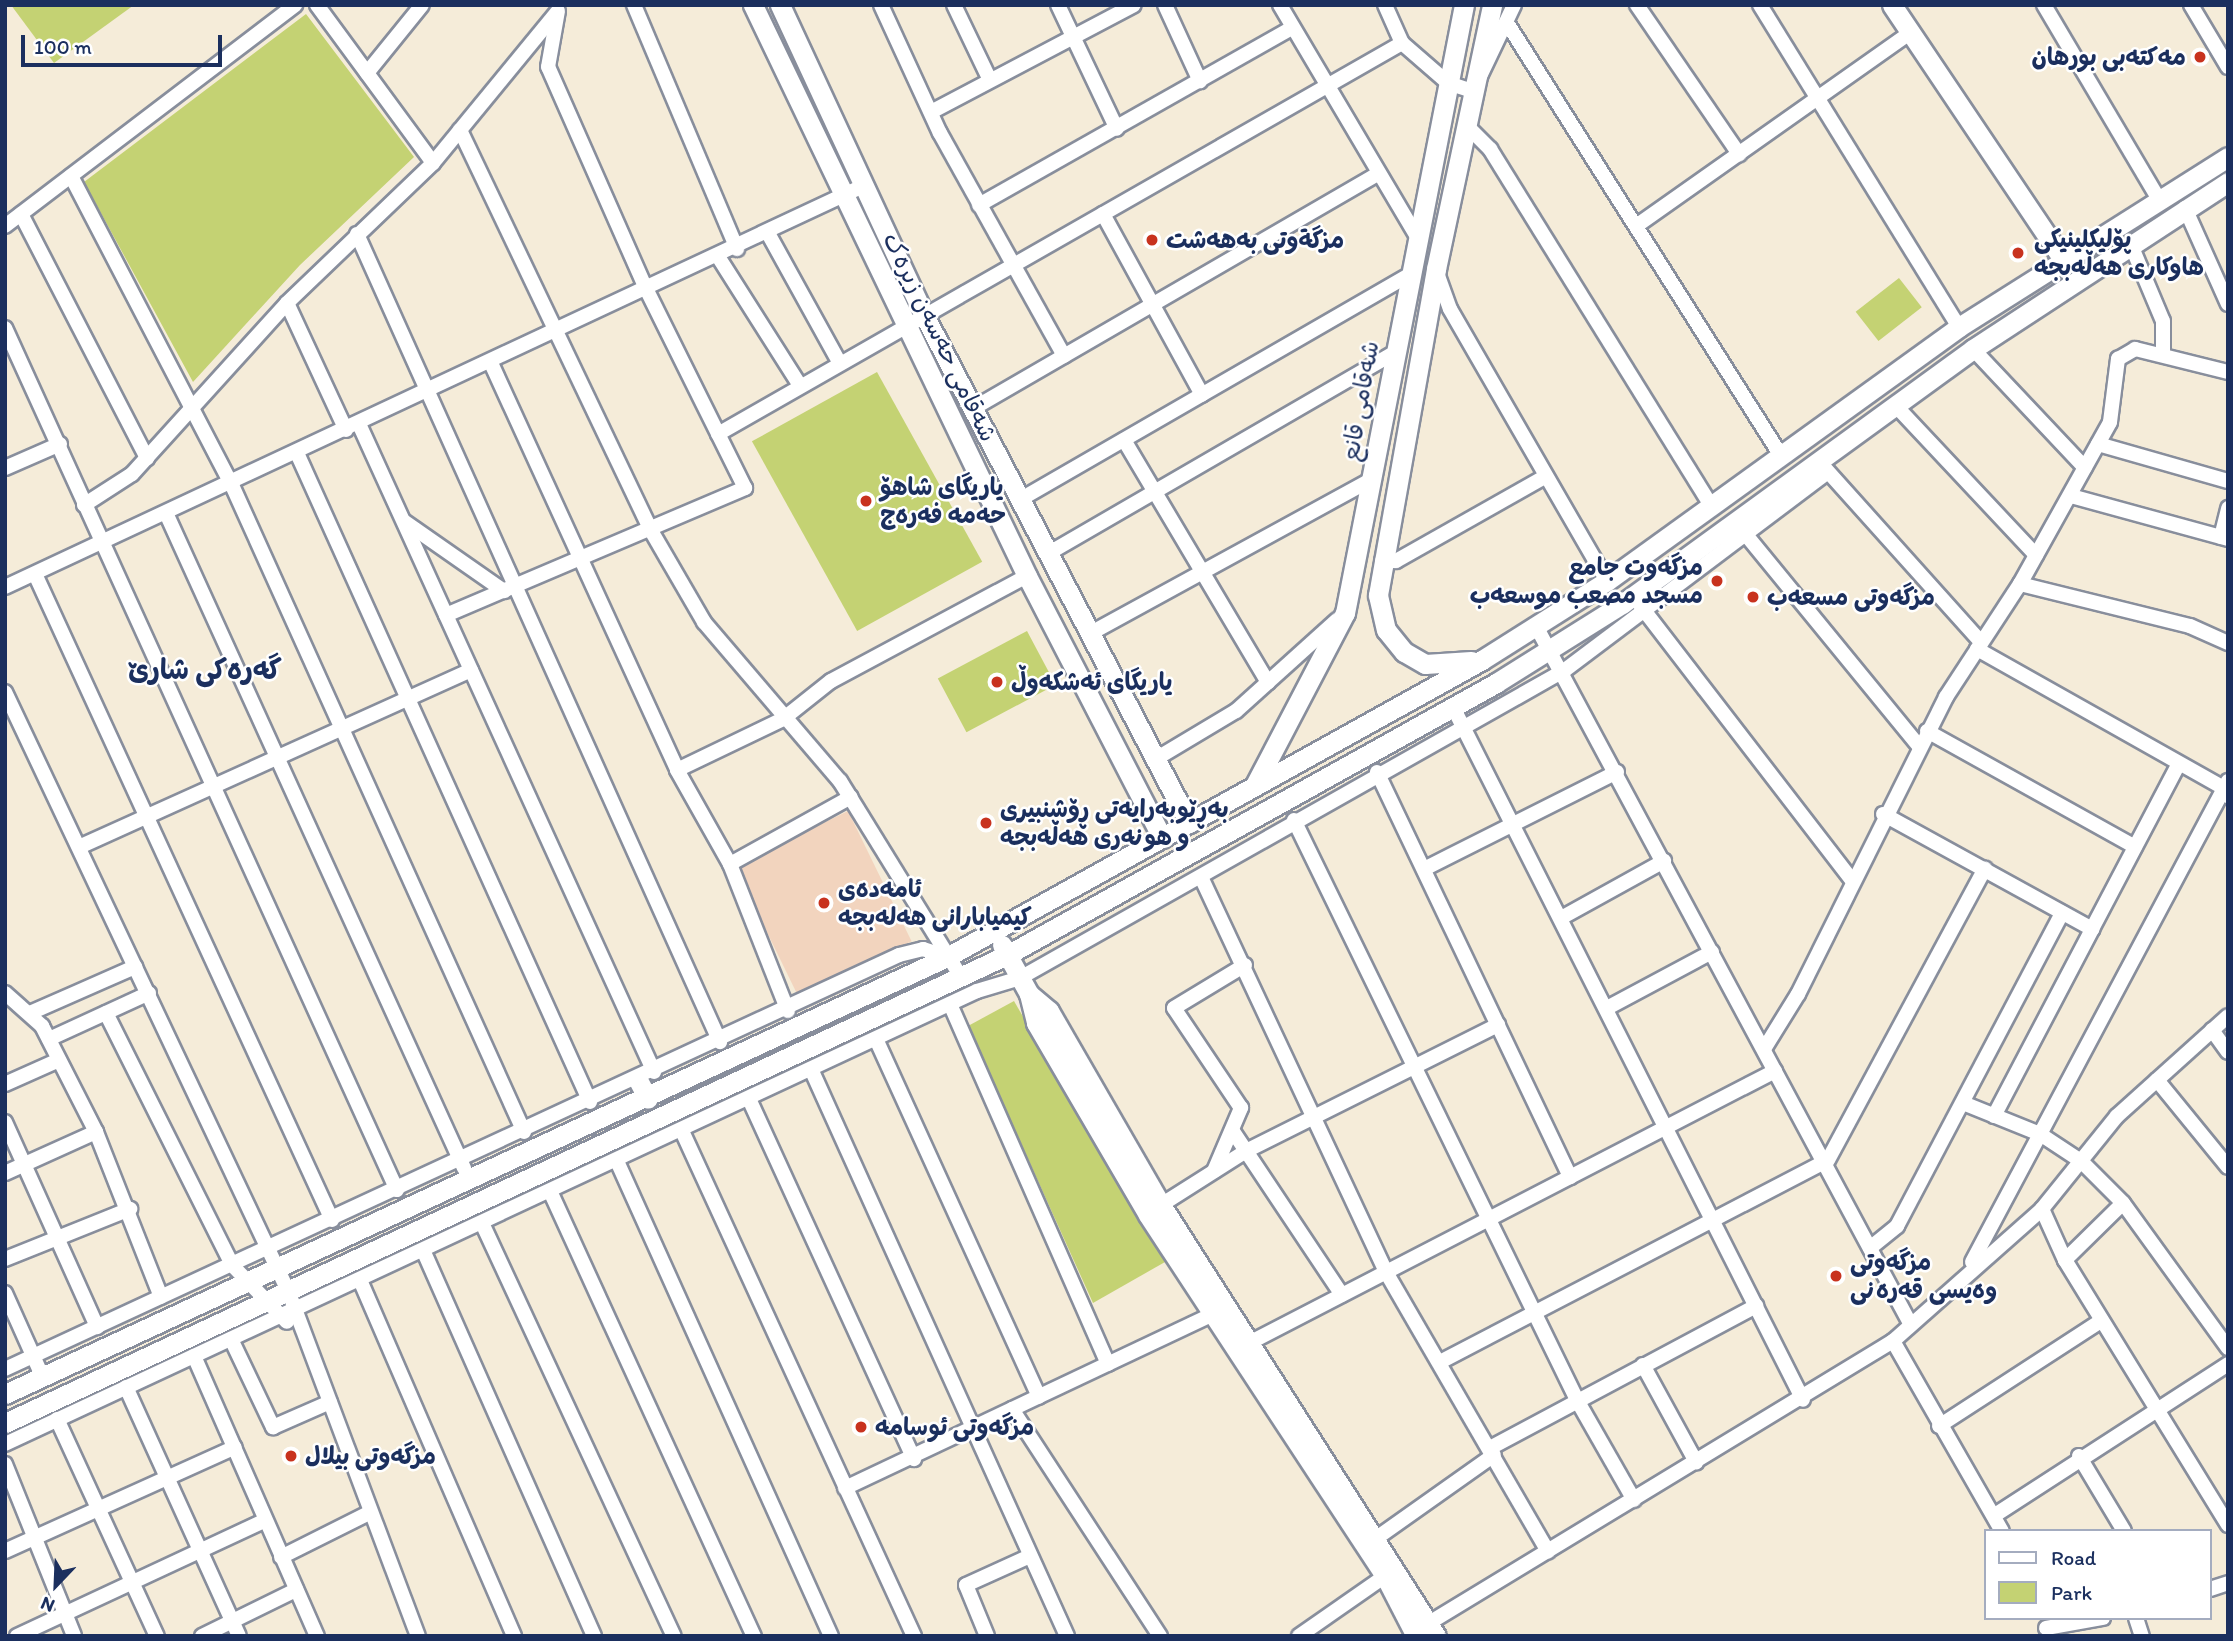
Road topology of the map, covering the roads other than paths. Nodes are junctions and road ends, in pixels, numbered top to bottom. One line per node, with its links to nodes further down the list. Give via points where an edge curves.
1 (295, 5): 46 (street)
2 (317, 5): 31 (street)
3 (422, 5): 31 (street)
4 (634, 5): 60 (street)
5 (752, 5): 48 (main road, شەقامی حەسەن زیرەک)
6 (780, 5): 48 (main road, شەقامی حەسەن زیرەک)
7 (881, 5): 38 (street)
8 (954, 5): 32 (street)
9 (1059, 5): 26 (street)
10 (1134, 5): 26 (street)
11 (1165, 5): 33 (street)
12 (1280, 5): 24 (street)
13 (1385, 5): 27 (street)
14 (1464, 5): 34 (main road, شەقامی قانع)
15 (1492, 5): 36 (main road, شەقامی قانع)
16 (1514, 5): 23 (street)
17 (1760, 5): 37 (street)
18 (1892, 5): 25 (main road)
19 (2044, 5): 49 (street)
20 (2191, 5): 30 (street)
21 (560, 8): 28 (street); 29 (street)
22 (1644, 8): 42 (street)
23 (1509, 26): 36 (street); 54 (street)
24 (1292, 28): 33 (street); 35 (street)
25 (1910, 33): 37 (street); 62 (main road)
26 (1073, 40): 32 (street); 40 (street)
27 (1402, 43): 34 (street); 35 (street)
28 (522, 53): 29 (street, via 540,57); 41 (street)
29 (548, 67): 66 (street)
30 (2228, 67)
31 (367, 73): 44 (street)
32 (990, 80): 38 (street)
33 (1200, 81): 40 (street)
34 (1448, 83): 36 (street); 58 (main road, شەقامی قانع)
35 (1325, 87): 45 (street); 53 (street)
36 (1473, 91): 39 (main road, شەقامی قانع)
37 (1821, 97): 42 (street); 71 (street)
38 (931, 112): 50 (street)
39 (1467, 126): 64 (main road, شەقامی قانع); 107 (street, via 1490,149)
40 (1117, 129): 50 (street)
41 (460, 130): 44 (street); 73 (street)
42 (1739, 154): 54 (street)
43 (2228, 157): 49 (main road)
44 (433, 163): 56 (street)
45 (1378, 174): 58 (street); 69 (street)
46 (71, 176): 52 (street); 86 (street)
47 (2228, 182): 51 (main road)
48 (853, 192): 57 (street); 70 (main road, شەقامی حەسەن زیرەک)
49 (2158, 198): 62 (main road)
50 (979, 205): 63 (street)
51 (2185, 208): 59 (main road); 68 (street)
52 (21, 214): 55 (street); 95 (street)
53 (1102, 214): 63 (street); 69 (street)
54 (1639, 224): 94 (street)
55 (5, 226)
56 (357, 234): 67 (street); 83 (street)
57 (769, 235): 60 (street); 79 (street)
58 (1418, 238): 65 (main road, شەقامی قانع)
59 (2131, 245): 74 (main road); 76 (street, via 2163,320)
60 (737, 249): 61 (street)
61 (719, 258): 66 (street); 82 (street)
62 (2063, 258): 71 (main road)
63 (1012, 265): 70 (street); 78 (street)
64 (1436, 269): 99 (street, via 1450,309); 115 (main road, شەقامی قانع)
65 (1411, 274): 75 (main road, شەقامی قانع); 84 (street)
66 (647, 291): 73 (street); 89 (street)
67 (287, 303): 86 (street); 88 (street)
68 (2228, 304)
69 (1152, 305): 78 (street); 84 (street)
70 (917, 322): 79 (street); 87 (main road, شەقامی حەسەن زیرەک); 123 (main road, شەقامی حەسەن زیرەک)
71 (1959, 327): 94 (main road)
72 (5, 328): 77 (street)
73 (556, 333): 80 (street); 111 (street)
74 (1973, 349): 85 (main road); 98 (street)
75 (1391, 355): 100 (main road, شەقامی قانع); 103 (street)
76 (2164, 355): 81 (street); 92 (street, via 2135,349 2119,359 2110,422)
77 (11, 356): 91 (street)
78 (1064, 356): 87 (street)
79 (839, 362): 82 (street)
80 (491, 363): 83 (street); 119 (street)
81 (2228, 372)
82 (799, 384): 89 (street)
83 (427, 393): 88 (street); 127 (street)
84 (1202, 394): 90 (street)
85 (1895, 405): 96 (main road); 118 (street)
86 (192, 407): 95 (street); 102 (street)
87 (974, 408): 105 (main road, شەقامی حەسەن زیرەک)
88 (352, 427): 93 (street); 110 (street)
89 (718, 434): 111 (street, via 745,488)
90 (1124, 440): 103 (street); 105 (street)
91 (60, 443): 97 (street); 106 (street)
92 (2098, 444): 98 (street); 101 (street)
93 (296, 453): 102 (street); 141 (street)
94 (1780, 454): 107 (main road)
95 (147, 458): 106 (street)
96 (1823, 466): 113 (street); 128 (main road); 134 (street)
97 (5, 468)
98 (2085, 468): 104 (street)
99 (1546, 476): 120 (street, via 1396,561); 124 (street)
100 (1372, 479): 112 (main road, شەقامی قانع); 121 (street)
101 (2228, 481)
102 (231, 483): 109 (street); 145 (street)
103 (1154, 493): 117 (street); 121 (street)
104 (2071, 496): 114 (street); 118 (street)
105 (1021, 499): 117 (main road, شەقامی حەسەن زیرەک)
106 (84, 505): 116 (street)
107 (1711, 505): 124 (main road)
108 (2228, 508): 114 (street)
109 (166, 513): 116 (street); 148 (street)
110 (403, 521): 127 (street); 130 (street)
111 (649, 527): 119 (street); 143 (street, via 704,622)
112 (1363, 534): 115 (main road); 129 (main road, شەقامی قانع)
113 (1747, 536): 128 (street); 147 (street)
114 (2225, 538)
115 (1385, 539): 120 (main road, شەقامی قانع)
116 (102, 542): 122 (street); 155 (street)
117 (1049, 553): 132 (main road, شەقامی حەسەن زیرەک)
118 (2036, 555): 125 (street)
119 (582, 557): 127 (street); 151 (street)
120 (1382, 561): 136 (main road, شەقامی قانع, via 1378,595 1386,630 1404,652 1425,664)
121 (1203, 572): 132 (street); 139 (street)
122 (35, 574): 126 (street); 159 (street)
123 (1027, 576): 143 (street, via 831,681); 163 (main road, شەقامی حەسەن زیرەک)
124 (1607, 581): 131 (main road)
125 (2020, 584): 133 (street, via 2190,626); 134 (street)
126 (5, 587)
127 (509, 590): 130 (street); 195 (street)
128 (1639, 603): 135 (main road); 138 (street); 171 (street)
129 (1345, 613): 139 (street); 154 (main road, شەقامی قانع)
130 (446, 615): 137 (street)
131 (1536, 626): 135 (street); 136 (main road)
132 (1091, 633): 149 (main road, شەقامی حەسەن زیرەک)
133 (2228, 643)
134 (1979, 646): 146 (street); 150 (street)
135 (1552, 649): 138 (street); 142 (main road)
136 (1482, 660): 154 (main road)
137 (471, 670): 141 (street); 202 (street)
138 (1565, 670): 144 (street); 153 (street)
139 (1268, 683): 149 (street, via 1206,732)
140 (5, 692): 165 (street)
141 (408, 698): 145 (street); 207 (street)
142 (1452, 707): 144 (street); 177 (main road)
143 (783, 719): 151 (street); 157 (street)
144 (1463, 726): 152 (street); 162 (street)
145 (339, 729): 148 (street); 215 (street)
146 (1927, 731): 147 (street); 164 (street)
147 (1919, 746): 158 (street)
148 (277, 757): 155 (street); 220 (street)
149 (1159, 757): 161 (main road, شەقامی حەسەن زیرەک)
150 (2179, 763): 156 (street); 164 (street)
151 (677, 770): 167 (street)
152 (1377, 772): 160 (street); 168 (street)
153 (1617, 772): 162 (street); 166 (street)
154 (1255, 787): 161 (main road)
155 (211, 789): 159 (street); 230 (street)
156 (2227, 789): 217 (street)
157 (851, 797): 167 (street); 178 (street)
158 (1883, 814): 169 (street); 171 (street)
159 (148, 818): 165 (street); 238 (street)
160 (1294, 820): 170 (street); 200 (street)
161 (1189, 822): 163 (main road)
162 (1513, 825): 168 (street); 173 (street)
163 (1162, 838): 174 (main road)
164 (2135, 847): 175 (street)
165 (79, 848): 180 (street)
166 (1664, 861): 173 (street); 176 (street)
167 (730, 864): 187 (street)
168 (1424, 869): 191 (street)
169 (1985, 869): 172 (street); 219 (street)
170 (1201, 877): 179 (street); 182 (street)
171 (1851, 879): 196 (street, via 1798,994)
172 (2062, 914): 175 (street); 208 (street)
173 (1560, 918): 186 (street)
174 (995, 929): 177 (main road); 178 (main road)
175 (2092, 929): 210 (street)
176 (1712, 952): 186 (street); 196 (street)
177 (1007, 955): 181 (main road); 182 (main road)
178 (947, 957): 181 (street); 187 (street, via 906,952); 205 (main road)
179 (1245, 965): 209 (street); 213 (street, via 1174,1008 1241,1108)
180 (135, 967): 183 (street); 188 (street)
181 (961, 977): 199 (main road)
182 (1024, 986): 185 (street); 234 (main road, via 1049,1012); 260 (main road, via 1036,1023)
183 (149, 993): 189 (street); 243 (street)
184 (6, 995): 188 (street)
185 (950, 1004): 194 (street); 272 (street)
186 (1607, 1008): 212 (street)
187 (788, 1011): 195 (street)
188 (30, 1013): 193 (street)
189 (106, 1013): 193 (street); 247 (street)
190 (2228, 1016): 192 (street)
191 (1498, 1025): 200 (street); 227 (street)
192 (2212, 1030): 197 (street); 203 (street)
193 (48, 1039): 198 (street)
194 (876, 1039): 199 (street); 279 (street)
195 (720, 1042): 202 (street)
196 (1764, 1049): 201 (street)
197 (2228, 1052)
198 (59, 1060): 204 (street); 214 (street)
199 (816, 1061): 206 (street); 229 (main road); 288 (street)
200 (1412, 1065): 209 (street); 237 (street)
201 (1775, 1071): 212 (street); 219 (street)
202 (646, 1076): 205 (main road); 207 (street)
203 (2157, 1080): 222 (street); 224 (street)
204 (5, 1084)
205 (648, 1098): 228 (main road)
206 (750, 1101): 216 (street); 293 (street)
207 (590, 1102): 215 (street)
208 (1963, 1103): 210 (street); 242 (street, via 1896,1226)
209 (1315, 1116): 218 (street); 250 (street)
210 (1994, 1116): 217 (street)
211 (5, 1122): 223 (street)
212 (1667, 1127): 227 (street); 239 (street)
213 (1232, 1130): 218 (street); 225 (street)
214 (96, 1132): 223 (street); 235 (street)
215 (524, 1132): 220 (street)
216 (682, 1132): 221 (street); 298 (street)
217 (2040, 1134): 222 (street); 249 (street)
218 (1246, 1151): 225 (street); 254 (street)
219 (1828, 1160): 239 (street); 242 (street)
220 (460, 1161): 228 (street); 230 (street)
221 (617, 1161): 231 (street); 333 (street)
222 (2081, 1161): 232 (street); 236 (street)
223 (23, 1165): 226 (street); 241 (street)
224 (2228, 1167)
225 (1214, 1171): 234 (street)
226 (5, 1173)
227 (1570, 1177): 237 (street)
228 (469, 1181): 248 (main road)
229 (513, 1186): 233 (main road); 256 (main road)
230 (397, 1190): 238 (street)
231 (550, 1191): 233 (street); 332 (street)
232 (2123, 1203): 246 (street); 268 (street)
233 (522, 1204): 240 (street)
234 (1161, 1205): 267 (main road)
235 (130, 1209): 241 (street); 255 (street)
236 (2042, 1209): 246 (street); 249 (street)
237 (1489, 1219): 250 (street); 259 (street)
238 (332, 1220): 243 (street)
239 (1714, 1220): 257 (street); 259 (street)
240 (482, 1223): 244 (street); 331 (street)
241 (56, 1237): 245 (street); 263 (street)
242 (1870, 1248): 262 (street)
243 (264, 1249): 247 (street); 248 (street)
244 (423, 1250): 251 (street); 330 (street)
245 (5, 1259)
246 (2065, 1260): 261 (street)
247 (232, 1265): 252 (street); 255 (street)
248 (275, 1268): 252 (main road); 256 (street)
249 (1968, 1269): 262 (street)
250 (1386, 1272): 254 (street); 271 (street)
251 (360, 1280): 256 (street); 329 (street)
252 (246, 1283): 258 (street); 276 (main road)
253 (5, 1293): 270 (street)
254 (1342, 1295): 267 (street)
255 (161, 1297): 263 (street)
256 (291, 1302): 258 (main road); 264 (street)
257 (1755, 1306): 274 (street); 281 (street)
258 (272, 1310): 264 (street); 265 (street); 286 (main road)
259 (1535, 1313): 271 (street); 280 (street)
260 (1213, 1314): 272 (street); 294 (main road)
261 (2102, 1320): 284 (street); 287 (street)
262 (1911, 1325): 266 (street)
263 (97, 1327): 270 (street)
264 (299, 1330): 282 (street)
265 (231, 1339): 269 (street); 282 (street, via 274,1427)
266 (1893, 1341): 281 (street); 287 (street)
267 (1251, 1342): 294 (main road)
268 (2228, 1348)
269 (194, 1356): 277 (street); 290 (street)
270 (32, 1357): 275 (street); 276 (street)
271 (1440, 1362): 291 (street)
272 (1108, 1364): 279 (street)
273 (2228, 1364): 284 (street)
274 (1643, 1365): 280 (street); 295 (street)
275 (5, 1369)
276 (43, 1378): 278 (main road)
277 (126, 1387): 285 (street); 297 (street)
278 (5, 1394)
279 (1039, 1397): 283 (street)
280 (1577, 1400): 291 (street); 299 (street)
281 (1803, 1400): 295 (street)
282 (330, 1402): 301 (street)
283 (1012, 1409): 288 (street); 337 (street)
284 (2158, 1412): 292 (street); 304 (street)
285 (57, 1419): 289 (street); 300 (street)
286 (5, 1423)
287 (1940, 1426): 302 (street)
288 (973, 1428): 293 (street); 312 (street)
289 (5, 1444)
290 (235, 1447): 297 (street); 303 (street)
291 (1492, 1452): 307 (street); 311 (street)
292 (2079, 1456): 302 (street); 306 (street)
293 (914, 1459): 298 (street)
294 (1318, 1459): 307 (main road); 314 (main road)
295 (1696, 1462): 299 (street)
296 (5, 1464): 308 (street)
297 (167, 1478): 300 (street); 310 (street)
298 (845, 1488): 334 (street)
299 (1634, 1500): 311 (street)
300 (98, 1508): 308 (street); 315 (street)
301 (369, 1513): 313 (street); 328 (street)
302 (1995, 1515): 305 (street)
303 (264, 1521): 310 (street); 313 (street)
304 (2228, 1525)
305 (2001, 1529)
306 (2123, 1529)
307 (1378, 1537): 321 (main road)
308 (33, 1538): 309 (street); 317 (street)
309 (5, 1551)
310 (201, 1551): 315 (street); 319 (street)
311 (1548, 1551): 321 (street)
312 (1030, 1556): 335 (street, via 965,1585); 336 (street)
313 (281, 1557): 316 (street)
314 (1385, 1576): 321 (main road); 338 (street)
315 (133, 1583): 317 (street); 324 (street)
316 (296, 1590): 319 (street); 327 (street)
317 (64, 1614): 322 (street); 323 (street)
318 (2090, 1620): 320 (street)
319 (233, 1622): 325 (street); 326 (street)
320 (2046, 1627)
321 (1427, 1631)
322 (17, 1636)
323 (74, 1636)
324 (157, 1636)
325 (202, 1636)
326 (239, 1636)
327 (317, 1636)
328 (418, 1636)
329 (514, 1636)
330 (594, 1636)
331 (674, 1636)
332 (754, 1636)
333 (831, 1636)
334 (914, 1636)
335 (987, 1636)
336 (1067, 1636)
337 (1160, 1636)
338 (1299, 1636)

